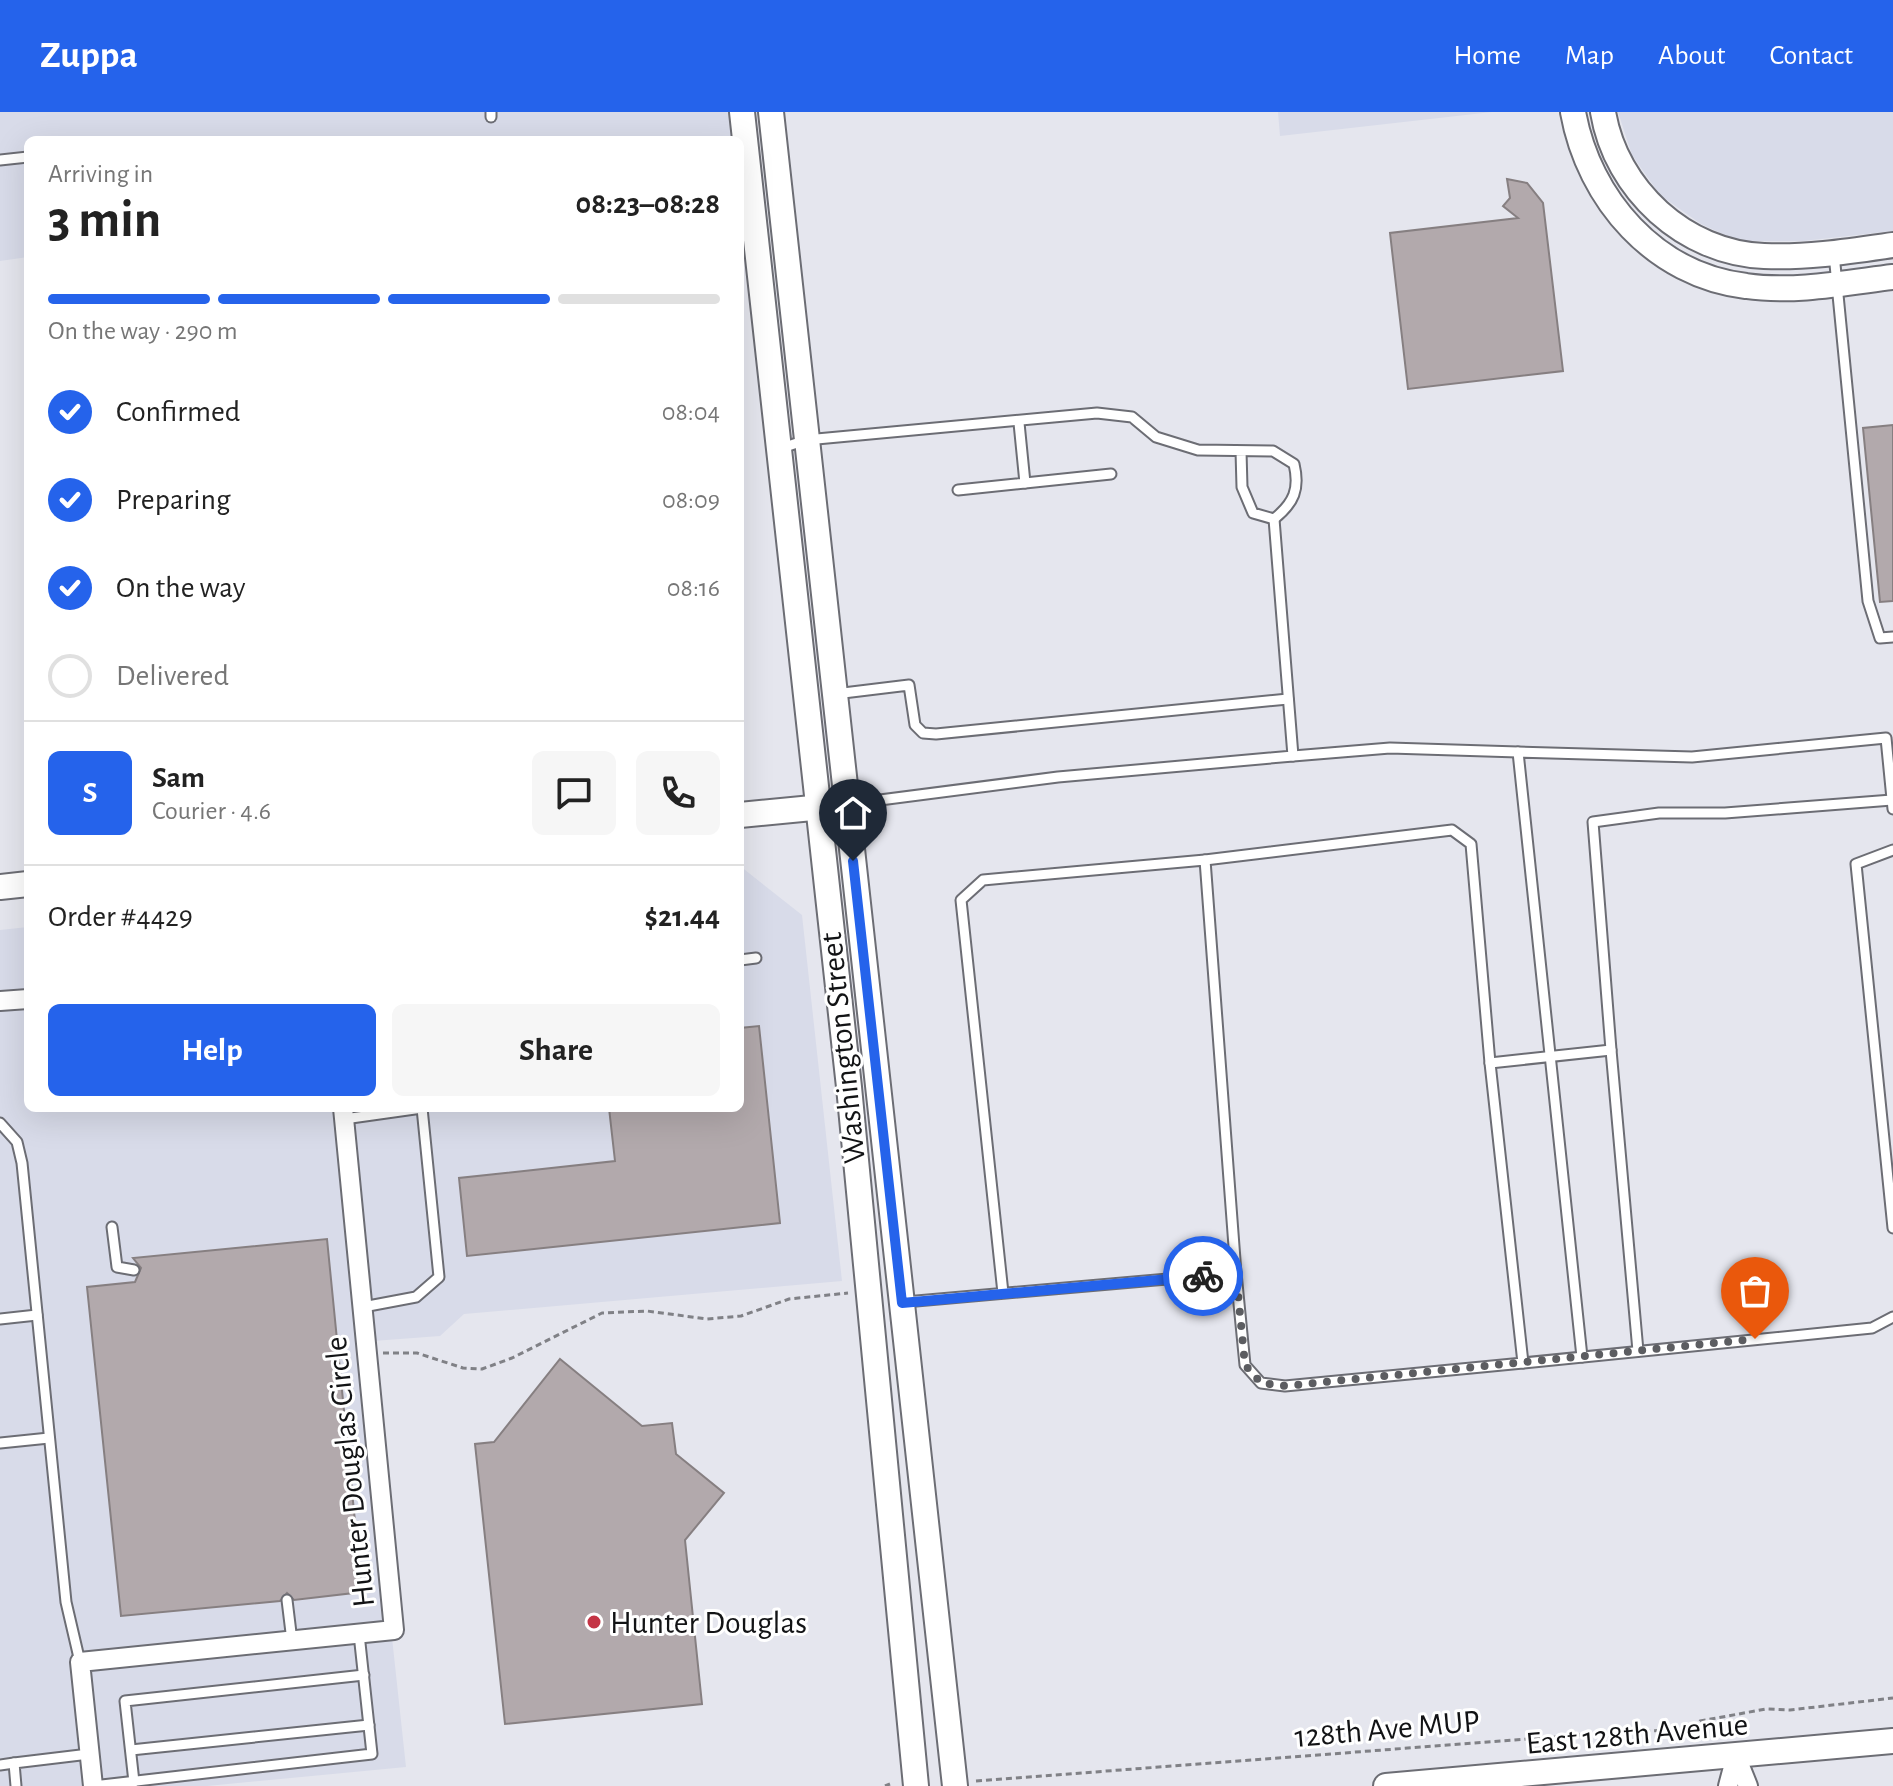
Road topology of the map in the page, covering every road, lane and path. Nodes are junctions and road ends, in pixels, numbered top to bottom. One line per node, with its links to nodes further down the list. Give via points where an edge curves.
1 (771, 112): 16 (main road, Washington Street)
2 (739, 115): 5 (main road, Washington Street)
3 (1605, 119): 4 (street); 9 (main road, via 1629,179)
4 (1575, 123): 11 (main road, via 1585,159 1608,202)
5 (742, 136)
6 (24, 157): 8 (lane)
7 (744, 157): 17 (main road, Washington Street)
8 (0, 160)
9 (1674, 225): 11 (street); 12 (main road, via 1732,252)
10 (1893, 245): 12 (main road)
11 (1652, 247): 14 (main road, via 1680,266 1722,282 1779,288)
12 (1834, 252): 14 (lane)
13 (1893, 277): 14 (main road)
14 (1838, 283): 23 (lane, via 1868,601 1880,638)
15 (1019, 423): 16 (lane); 18 (lane, via 1097,413 1132,417 1156,437 1198,450); 20 (lane)
16 (806, 440): 17 (lane); 24 (main road, Washington Street)
17 (779, 449): 30 (main road, Washington Street)
18 (1241, 451): 22 (lane, via 1242,487 1253,513); 22 (lane, via 1273,451 1294,464 1298,480 1291,505)
19 (1111, 474): 20 (lane)
20 (1025, 483): 21 (lane)
21 (958, 490)
22 (1274, 519): 25 (lane)
23 (1893, 637)
24 (835, 694): 25 (lane, via 909,685 915,725 923,733 936,734); 29 (main road, Washington Street)
25 (1288, 699): 27 (lane)
26 (1518, 752): 27 (lane, via 1390,748); 28 (lane, via 1692,757 1886,738); 42 (lane)
27 (1293, 756): 29 (lane, via 1058,777)
28 (1892, 800): 31 (lane); 41 (lane, via 1659,813 1593,822)
29 (847, 804): 30 (main road); 54 (main road, Washington Street)
30 (818, 808): 32 (main road); 82 (main road, Washington Street)
31 (1893, 809)
32 (744, 815)
33 (1893, 850): 49 (lane, via 1856,864)
34 (1205, 860): 43 (lane, via 1452,830 1471,844); 51 (lane); 53 (lane, via 983,880 961,900)
35 (24, 884): 36 (main road)
36 (0, 887)
37 (756, 958): 38 (lane)
38 (744, 960)
39 (24, 999): 40 (street)
40 (0, 1001)
41 (1611, 1050): 42 (lane); 59 (lane)
42 (1552, 1057): 43 (lane); 61 (lane)
43 (1490, 1063): 62 (lane)
44 (370, 1112): 46 (lane)
45 (422, 1112): 55 (lane, via 439,1277 416,1297)
46 (344, 1114): 55 (street, Hunter Douglas Circle)
47 (0, 1123): 56 (lane, via 17,1142 22,1163)
48 (112, 1227): 50 (lane, via 117,1267)
49 (1893, 1228)
50 (134, 1270)
51 (1236, 1273): 53 (lane); 62 (lane, via 1245,1365 1261,1383 1285,1386)
52 (852, 1293): 60 (path, via 789,1299 718,1318 602,1313 482,1369 417,1353)
53 (1003, 1293): 54 (lane)
54 (902, 1303): 79 (main road, Washington Street)
55 (363, 1307): 66 (street, Hunter Douglas Circle, via 394,1630)
56 (37, 1315): 58 (lane); 63 (lane)
57 (1893, 1317): 59 (lane, via 1872,1328)
58 (0, 1319)
59 (1638, 1351): 61 (lane)
60 (380, 1353)
61 (1582, 1357): 62 (lane)
62 (1523, 1363)
63 (49, 1438): 64 (lane); 68 (lane, via 66,1602)
64 (0, 1443)
65 (287, 1600): 67 (lane)
66 (359, 1634): 67 (street, Hunter Douglas Circle); 69 (lane)
67 (292, 1641): 68 (street, Hunter Douglas Circle)
68 (80, 1662): 74 (street)
69 (364, 1675): 71 (lane); 73 (lane, via 125,1701)
70 (1893, 1698): 79 (path, 128th Ave MUP, via 1766,1709 1700,1721 1693,1730)
71 (369, 1725): 73 (lane); 78 (lane, via 372,1754)
72 (1893, 1741): 75 (main road, East 128th Avenue)
73 (131, 1750): 78 (lane)
74 (89, 1754): 76 (lane); 81 (street)
75 (1736, 1756): 83 (main road, East 128th Avenue); 84 (street); 85 (street)
76 (14, 1763): 77 (lane); 80 (lane)
77 (0, 1765)
78 (134, 1782): 81 (lane)
79 (966, 1784)
80 (16, 1786)
81 (93, 1786)
82 (916, 1786)
83 (1386, 1786)
84 (1728, 1786)
85 (1748, 1786)

